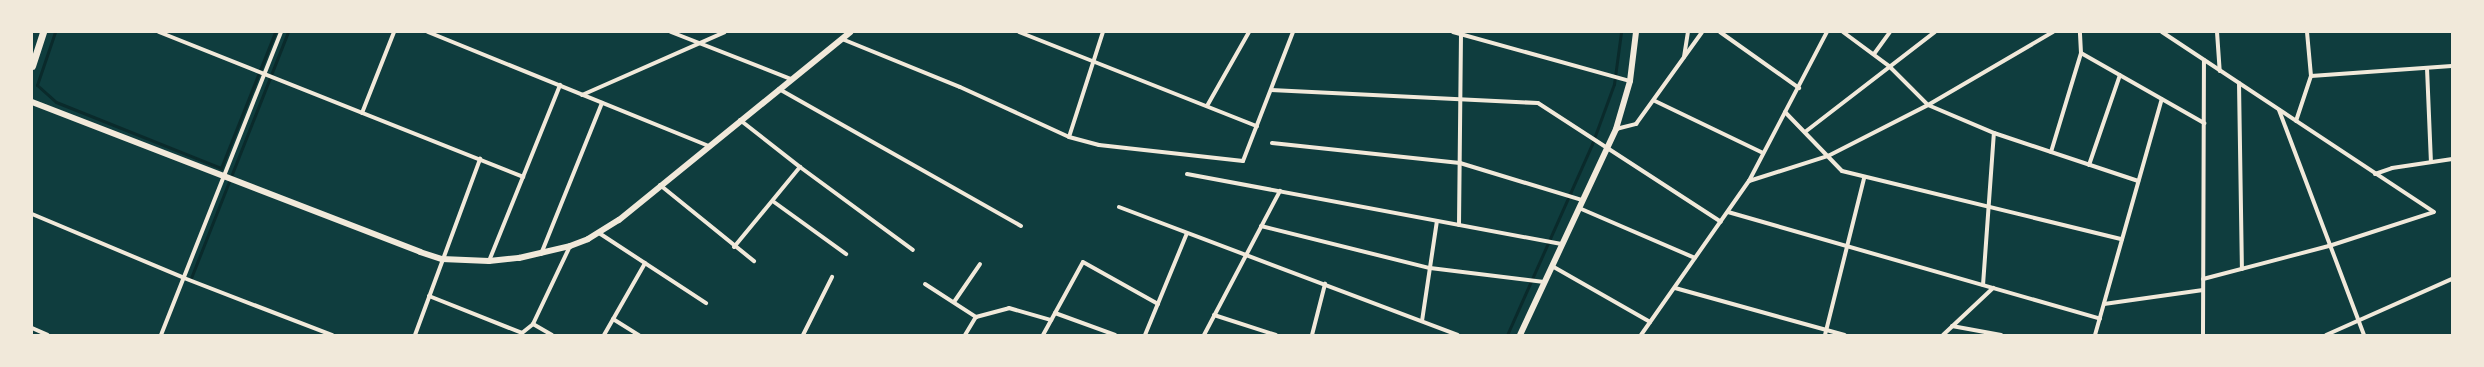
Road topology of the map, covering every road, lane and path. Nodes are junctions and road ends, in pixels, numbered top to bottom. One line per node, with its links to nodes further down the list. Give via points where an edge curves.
1 (43, 32): 35 (highway)
2 (160, 32): 40 (street)
3 (281, 32): 40 (street)
4 (394, 32): 60 (street)
5 (428, 32): 46 (street)
6 (671, 32): 29 (street)
7 (725, 32): 29 (street)
8 (850, 32): 28 (main road)
9 (1018, 32): 34 (street)
10 (1103, 32): 34 (street)
11 (1249, 32): 57 (street)
12 (1293, 32): 49 (street)
13 (1453, 32): 27 (street)
14 (1636, 32): 44 (main road)
15 (1688, 32): 32 (street)
16 (1702, 32): 32 (street)
17 (1720, 32): 47 (street)
18 (1827, 32): 47 (street)
19 (1843, 32): 31 (street)
20 (1890, 32): 31 (street)
21 (1935, 32): 36 (street)
22 (2053, 32): 56 (street)
23 (2080, 32): 30 (street)
24 (2162, 32): 33 (street)
25 (2217, 32): 39 (street)
26 (2307, 32): 42 (street)
27 (1461, 33): 44 (street); 52 (street)
28 (842, 39): 43 (main road); 68 (street, via 960,87)
29 (701, 44): 43 (street); 50 (street)
30 (2081, 53): 41 (street); 72 (street)
31 (1874, 54): 36 (street)
32 (1683, 59): 53 (street)
33 (2204, 60): 39 (street); 63 (street)
34 (1094, 61): 57 (street); 68 (street)
35 (32, 66)
36 (1889, 66): 56 (street); 66 (street)
37 (2452, 66): 38 (street)
38 (2427, 68): 42 (street); 77 (street)
39 (2220, 71): 45 (street)
40 (265, 74): 60 (street); 83 (street)
41 (2120, 75): 51 (street); 79 (street)
42 (2312, 76): 62 (street)
43 (790, 79): 48 (main road)
44 (1630, 81): 65 (main road)
45 (2239, 84): 58 (street); 122 (street)
46 (560, 85): 50 (street); 84 (street)
47 (1799, 88): 59 (street)
48 (779, 89): 61 (main road); 100 (street)
49 (1271, 90): 52 (street); 64 (street)
50 (582, 94): 55 (street)
51 (2162, 99): 63 (street); 87 (street)
52 (1461, 101): 71 (street, via 1538,104); 78 (street)
53 (1655, 101): 65 (street, via 1636,124); 73 (street)
54 (32, 102): 83 (main road)
55 (602, 103): 70 (street); 111 (street)
56 (1928, 105): 67 (street); 74 (street)
57 (1207, 106): 64 (street)
58 (2279, 110): 62 (street); 108 (street)
59 (1785, 112): 66 (street); 73 (street)
60 (362, 113): 75 (street)
61 (740, 120): 70 (main road); 80 (street)
62 (2296, 121): 82 (street)
63 (2204, 122): 125 (street)
64 (1257, 126): 68 (street, via 1243,161 1099,145)
65 (1616, 129): 71 (main road)
66 (1805, 132): 74 (street)
67 (1994, 133): 72 (street); 93 (street)
68 (1069, 137)
69 (1272, 143): 78 (street)
70 (709, 146): 88 (main road)
71 (1606, 148): 90 (main road); 98 (street)
72 (2052, 152): 79 (street)
73 (1763, 154): 86 (street)
74 (1828, 156): 85 (street, via 1842,171); 86 (street)
75 (480, 158): 84 (street); 115 (street)
76 (2452, 159): 77 (street)
77 (2431, 162): 82 (street, via 2392,168)
78 (1460, 163): 90 (street); 99 (street)
79 (2089, 165): 87 (street)
80 (800, 168): 91 (street); 110 (street)
81 (1187, 174): 89 (street)
82 (2375, 174): 108 (street, via 2434,212)
83 (224, 176): 115 (main road); 124 (street)
84 (523, 177): 116 (street)
85 (1864, 178): 93 (street); 107 (street)
86 (1748, 181): 95 (street)
87 (2138, 181): 104 (street)
88 (660, 185): 102 (main road, via 619,220); 109 (street)
89 (1280, 191): 97 (street); 101 (street)
90 (1582, 200): 94 (main road)
91 (774, 202): 109 (street); 112 (street)
92 (1119, 207): 103 (street)
93 (1989, 207): 104 (street); 130 (street)
94 (1579, 208): 105 (main road); 114 (street)
95 (1728, 212): 98 (street); 107 (street)
96 (32, 214): 124 (street)
97 (1437, 221): 99 (street); 121 (street)
98 (1721, 222): 114 (street)
99 (1459, 225): 105 (street)
100 (1021, 226)
101 (1261, 226): 113 (street); 121 (street)
102 (599, 233): 106 (main road); 118 (street)
103 (1187, 233): 113 (street); 137 (street)
104 (2122, 239): 138 (street)
105 (1562, 244): 120 (main road)
106 (570, 246): 111 (main road); 148 (street)
107 (1847, 246): 130 (street); 152 (street)
108 (2329, 246): 122 (street); 145 (street)
109 (734, 247): 117 (street)
110 (913, 250)
111 (541, 254): 116 (main road)
112 (846, 254)
113 (1246, 254): 129 (street); 140 (street)
114 (1694, 258): 131 (street)
115 (442, 259): 116 (main road); 134 (street)
116 (489, 261)
117 (754, 261)
118 (645, 263): 136 (street); 142 (street)
119 (980, 264): 135 (street)
120 (1552, 266): 127 (main road); 147 (street)
121 (1430, 268): 127 (street); 146 (street)
122 (2242, 269): 125 (street)
123 (832, 277): 160 (street)
124 (184, 278): 154 (street); 155 (street)
125 (2203, 279): 133 (street)
126 (2452, 279): 145 (street)
127 (1544, 282): 169 (main road)
128 (925, 284): 135 (street)
129 (1325, 284): 146 (street); 167 (street)
130 (1984, 285): 132 (street)
131 (1675, 288): 147 (street); 152 (street)
132 (1992, 288): 143 (street); 149 (street)
133 (2203, 290): 138 (street); 177 (street)
134 (429, 296): 148 (street, via 522,333); 156 (street)
135 (954, 302): 141 (street)
136 (706, 303)
137 (1158, 304): 139 (street, via 1083,262); 164 (street)
138 (2104, 304): 143 (street)
139 (1055, 313): 144 (street); 163 (street)
140 (1214, 315): 165 (street); 166 (street)
141 (976, 317): 144 (street, via 1009,308); 161 (street)
142 (613, 319): 158 (street); 159 (street)
143 (2100, 319): 176 (street)
144 (1051, 320): 162 (street)
145 (2358, 320): 178 (street); 179 (street)
146 (1422, 321): 168 (street)
147 (1650, 322): 170 (street)
148 (533, 324): 157 (street)
149 (1952, 326): 151 (street); 173 (street)
150 (32, 328): 153 (street)
151 (1970, 329): 174 (street); 175 (street)
152 (1826, 330): 171 (street); 172 (street)
153 (48, 335)
154 (161, 335)
155 (332, 335)
156 (415, 335)
157 (552, 335)
158 (604, 335)
159 (639, 335)
160 (803, 335)
161 (965, 335)
162 (1043, 335)
163 (1115, 335)
164 (1145, 335)
165 (1204, 335)
166 (1276, 335)
167 (1312, 335)
168 (1458, 335)
169 (1520, 335)
170 (1640, 335)
171 (1825, 335)
172 (1844, 335)
173 (1942, 335)
174 (1971, 335)
175 (2001, 335)
176 (2095, 335)
177 (2203, 335)
178 (2326, 335)
179 (2364, 335)

